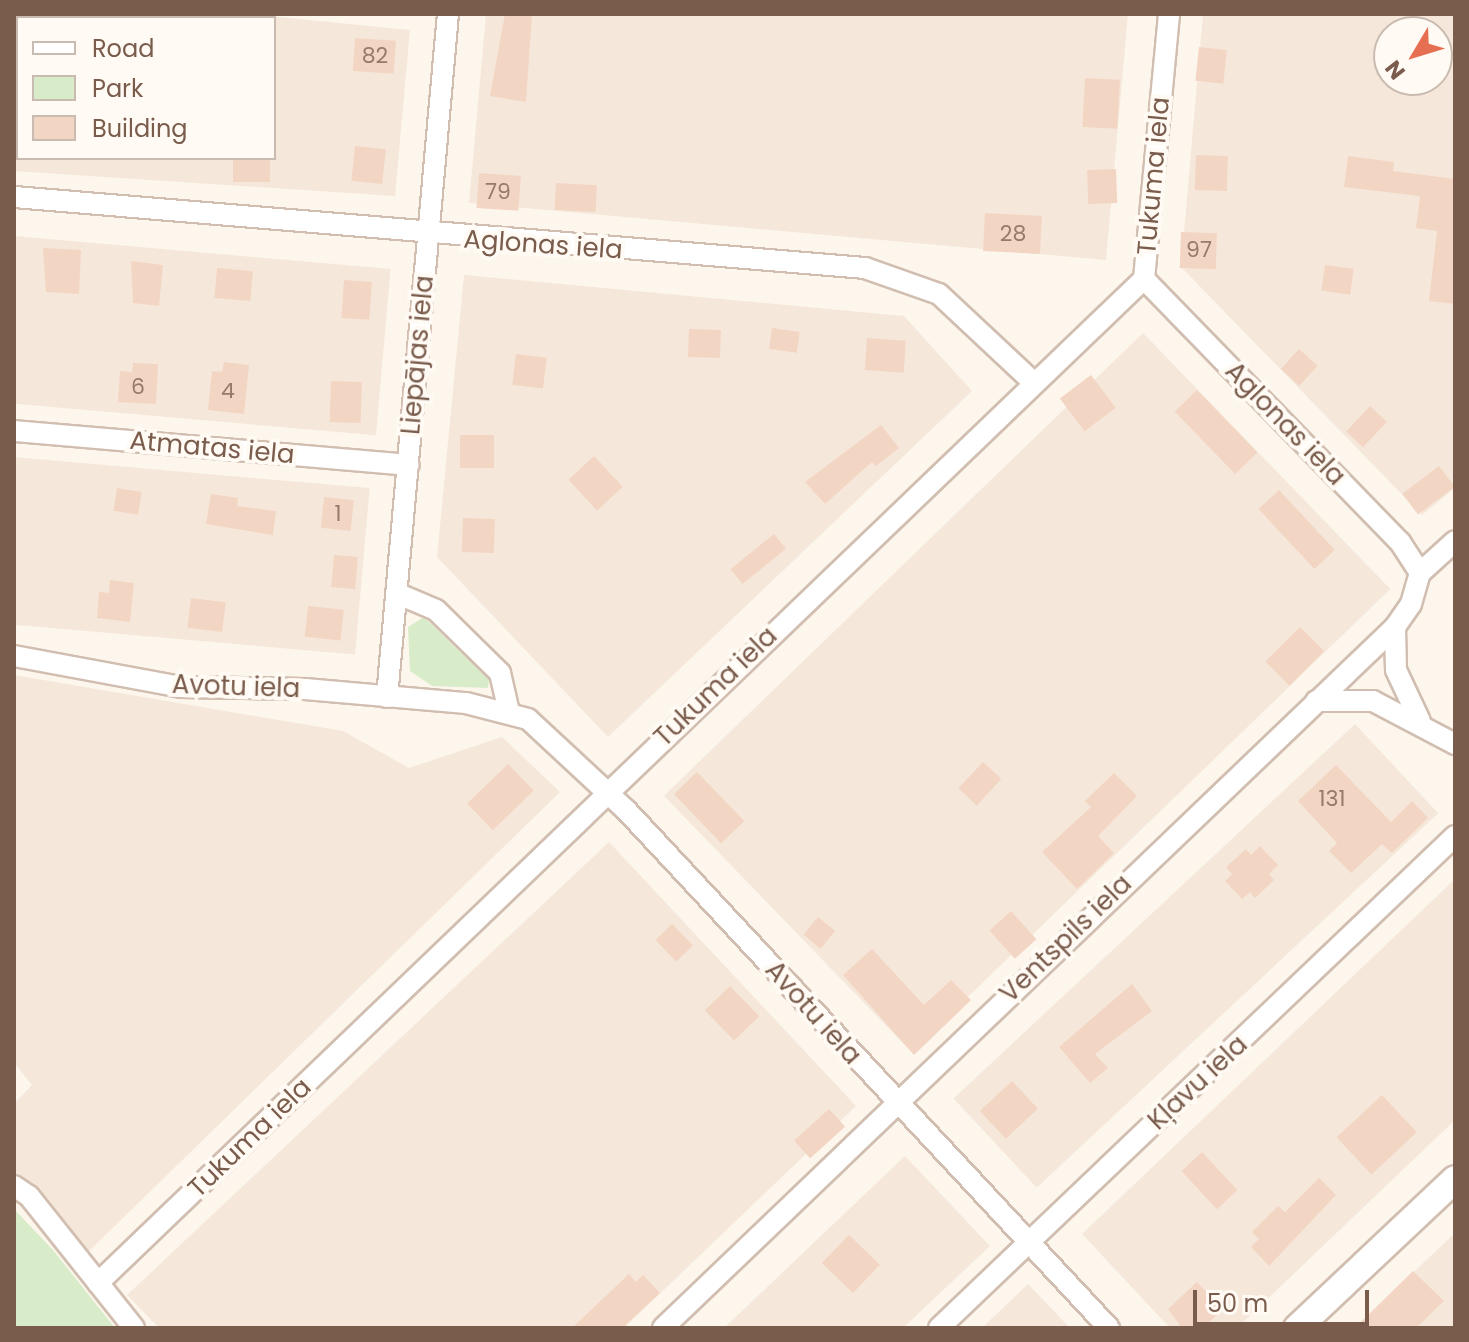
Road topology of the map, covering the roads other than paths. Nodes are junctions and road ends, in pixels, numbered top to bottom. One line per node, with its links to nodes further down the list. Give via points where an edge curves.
1 (448, 14): 4 (street, Liepājas iela)
2 (1169, 14): 5 (street, Tukuma iela)
3 (14, 197): 4 (street, Aglonas iela)
4 (428, 236): 6 (street, Aglonas iela, via 865,268 939,294); 8 (street, Liepājas iela)
5 (1144, 279): 6 (street, Tukuma iela); 10 (street, Aglonas iela, via 1400,542)
6 (1033, 382): 19 (street, Tukuma iela)
7 (14, 431): 8 (street, Atmatas iela)
8 (409, 465): 11 (street, Liepājas iela)
9 (1455, 541): 10 (street, Ventspils iela)
10 (1420, 573): 12 (street, Ventspils iela, via 1411,604)
11 (396, 593): 14 (street, Liepājas iela); 16 (street, via 436,610 500,673)
12 (1395, 627): 15 (street, Ventspils iela); 17 (street, via 1396,670)
13 (14, 656): 14 (street, Avotu iela, via 181,687)
14 (387, 697): 16 (street, Avotu iela)
15 (1316, 701): 17 (street, via 1373,701); 21 (street, Ventspils iela)
16 (508, 709): 19 (street, Avotu iela, via 549,734)
17 (1420, 721): 18 (street)
18 (1455, 744)
19 (608, 791): 21 (street, Avotu iela); 25 (street, Tukuma iela)
20 (1455, 836): 24 (street, Kļavu iela)
21 (894, 1102): 24 (street, Avotu iela); 27 (street, Ventspils iela)
22 (1455, 1179): 30 (street)
23 (14, 1186): 25 (street)
24 (1027, 1245): 28 (street, Kļavu iela); 29 (street, Avotu iela)
25 (98, 1283): 26 (street)
26 (134, 1328)
27 (663, 1328)
28 (939, 1328)
29 (1109, 1328)
30 (1297, 1328)

